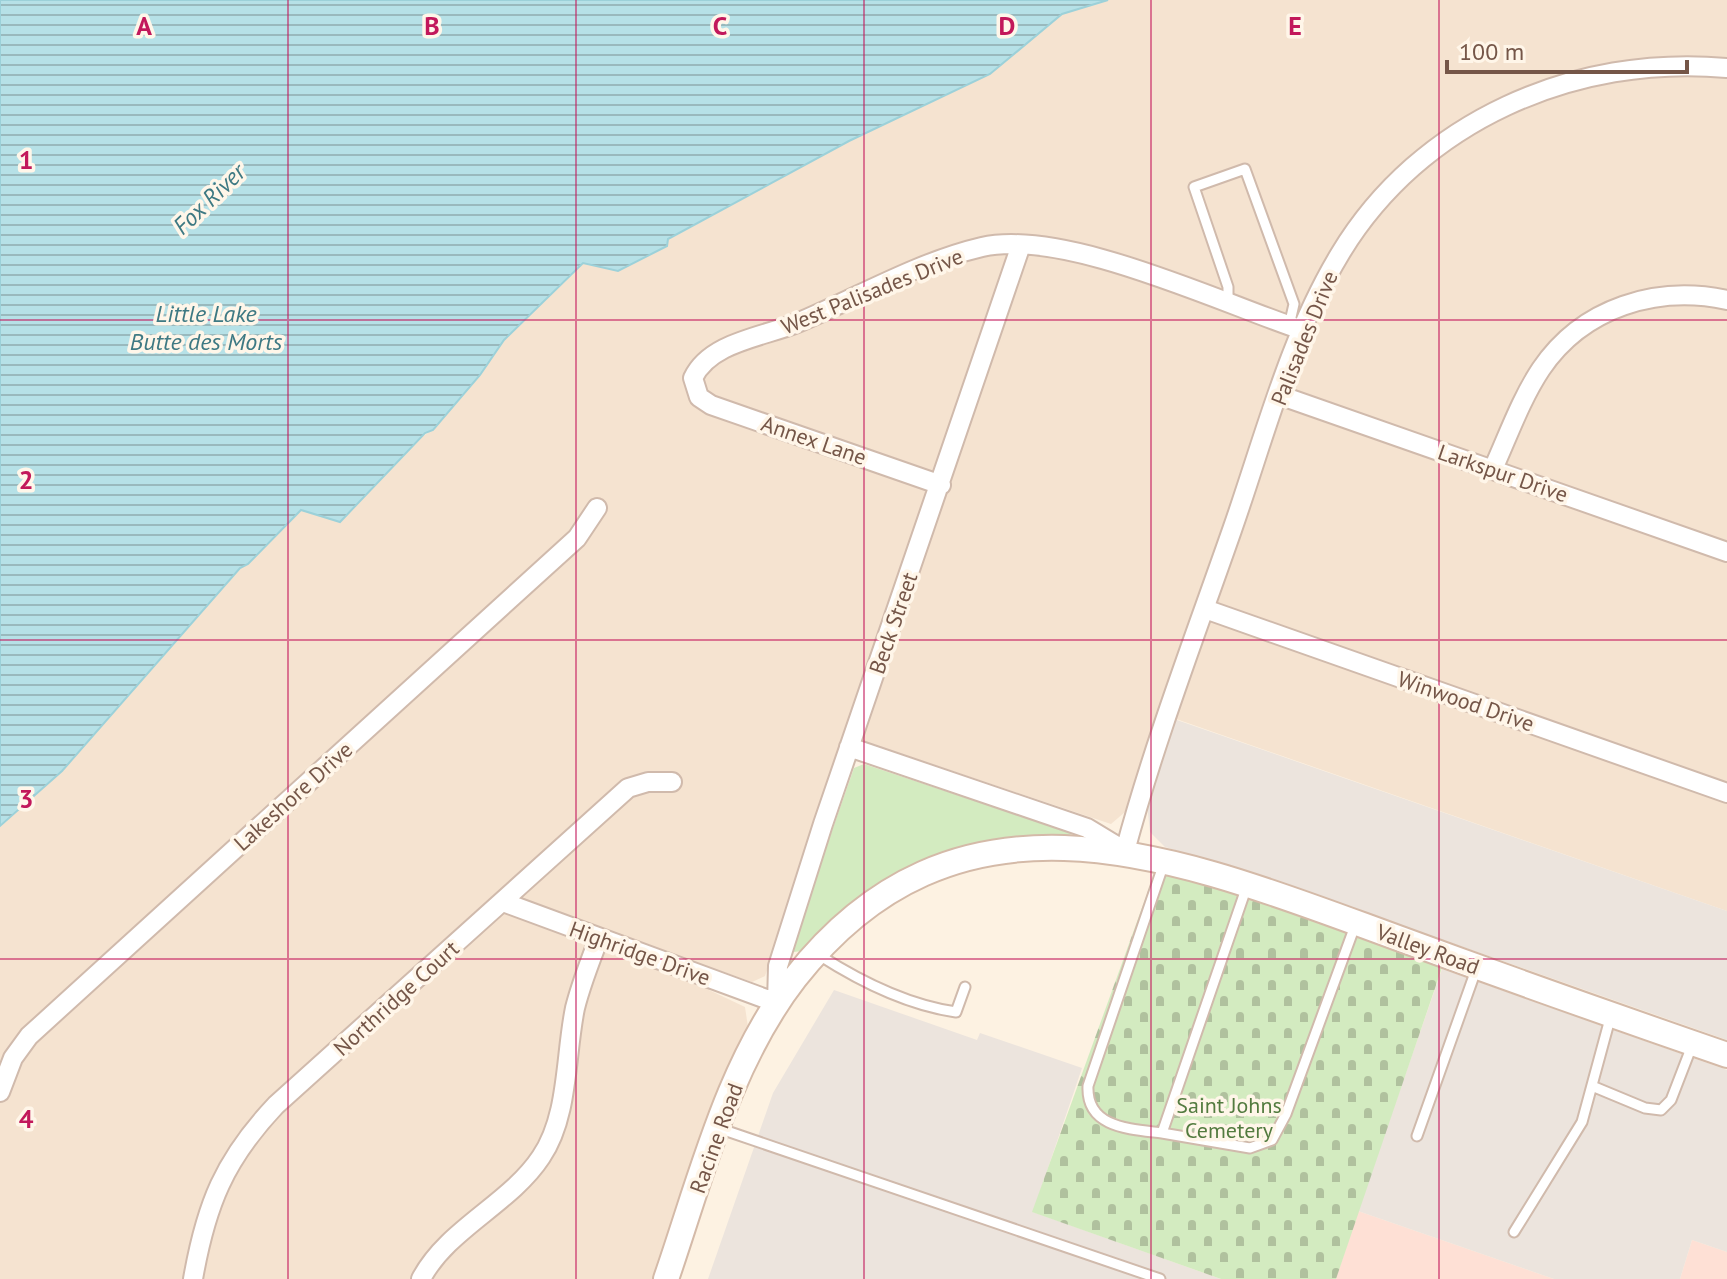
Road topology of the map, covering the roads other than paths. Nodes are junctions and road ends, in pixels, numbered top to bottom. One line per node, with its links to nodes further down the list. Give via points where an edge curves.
1 (1727, 68): 5 (street, Palisades Drive, via 1658,66 1569,80 1461,130 1401,180 1356,231)
2 (1021, 245): 4 (street, West Palisades Drive, via 1079,252); 6 (street, West Palisades Drive, via 971,251 718,352 697,370); 9 (street, Beck Street)
3 (1727, 300): 8 (street, via 1659,296 1608,311 1578,330 1532,384)
4 (1228, 304): 5 (street, West Palisades Drive); 5 (lane, via 1228,287 1194,187 1245,169 1294,304)
5 (1296, 328): 7 (street, Palisades Drive)
6 (693, 388): 9 (street, Annex Lane, via 711,405)
7 (1279, 395): 8 (street, Larkspur Drive); 12 (street, Palisades Drive)
8 (1493, 469): 11 (street, Larkspur Drive)
9 (941, 485): 13 (street, Beck Street)
10 (597, 508): 30 (street, Lakeshore Drive, via 577,538 29,1036 13,1058)
11 (1727, 552)
12 (1205, 609): 15 (street, Winwood Drive); 16 (street, Palisades Drive)
13 (849, 747): 16 (street, Valley Road, via 1087,828); 25 (street, Beck Street, via 778,966)
14 (672, 782): 19 (street, Northridge Court, via 628,788)
15 (1727, 793)
16 (1125, 851): 17 (main road, Valley Road); 22 (main road, Valley Road, via 1060,846 960,862 869,906)
17 (1165, 860): 18 (main road, Valley Road); 32 (lane, via 1088,1098 1106,1122)
18 (1247, 885): 20 (main road, Valley Road); 32 (lane)
19 (503, 902): 21 (street, Highridge Drive); 35 (street, Northridge Court, via 249,1135 209,1207)
20 (1356, 923): 23 (main road, Valley Road); 32 (lane, via 1272,1140 1250,1148)
21 (599, 938): 25 (street, Highridge Drive); 36 (street, via 575,1007 558,1116 546,1148 526,1175 436,1258)
22 (816, 954): 24 (lane, via 852,977 932,1009 956,1012); 25 (main road, Valley Road)
23 (1477, 966): 26 (main road, Valley Road); 33 (lane)
24 (965, 987)
25 (777, 1003): 31 (main road, Racine Road)
26 (1611, 1014): 27 (main road, Valley Road); 29 (lane)
27 (1693, 1043): 28 (main road, Valley Road); 29 (lane, via 1671,1100 1661,1110)
28 (1727, 1055)
29 (1592, 1086): 34 (lane, via 1582,1122)
30 (0, 1092)
31 (718, 1128): 37 (main road, Racine Road); 38 (lane)
32 (1162, 1133)
33 (1417, 1136)
34 (1514, 1232)
35 (193, 1279)
36 (421, 1279)
37 (666, 1279)
38 (1160, 1279)

